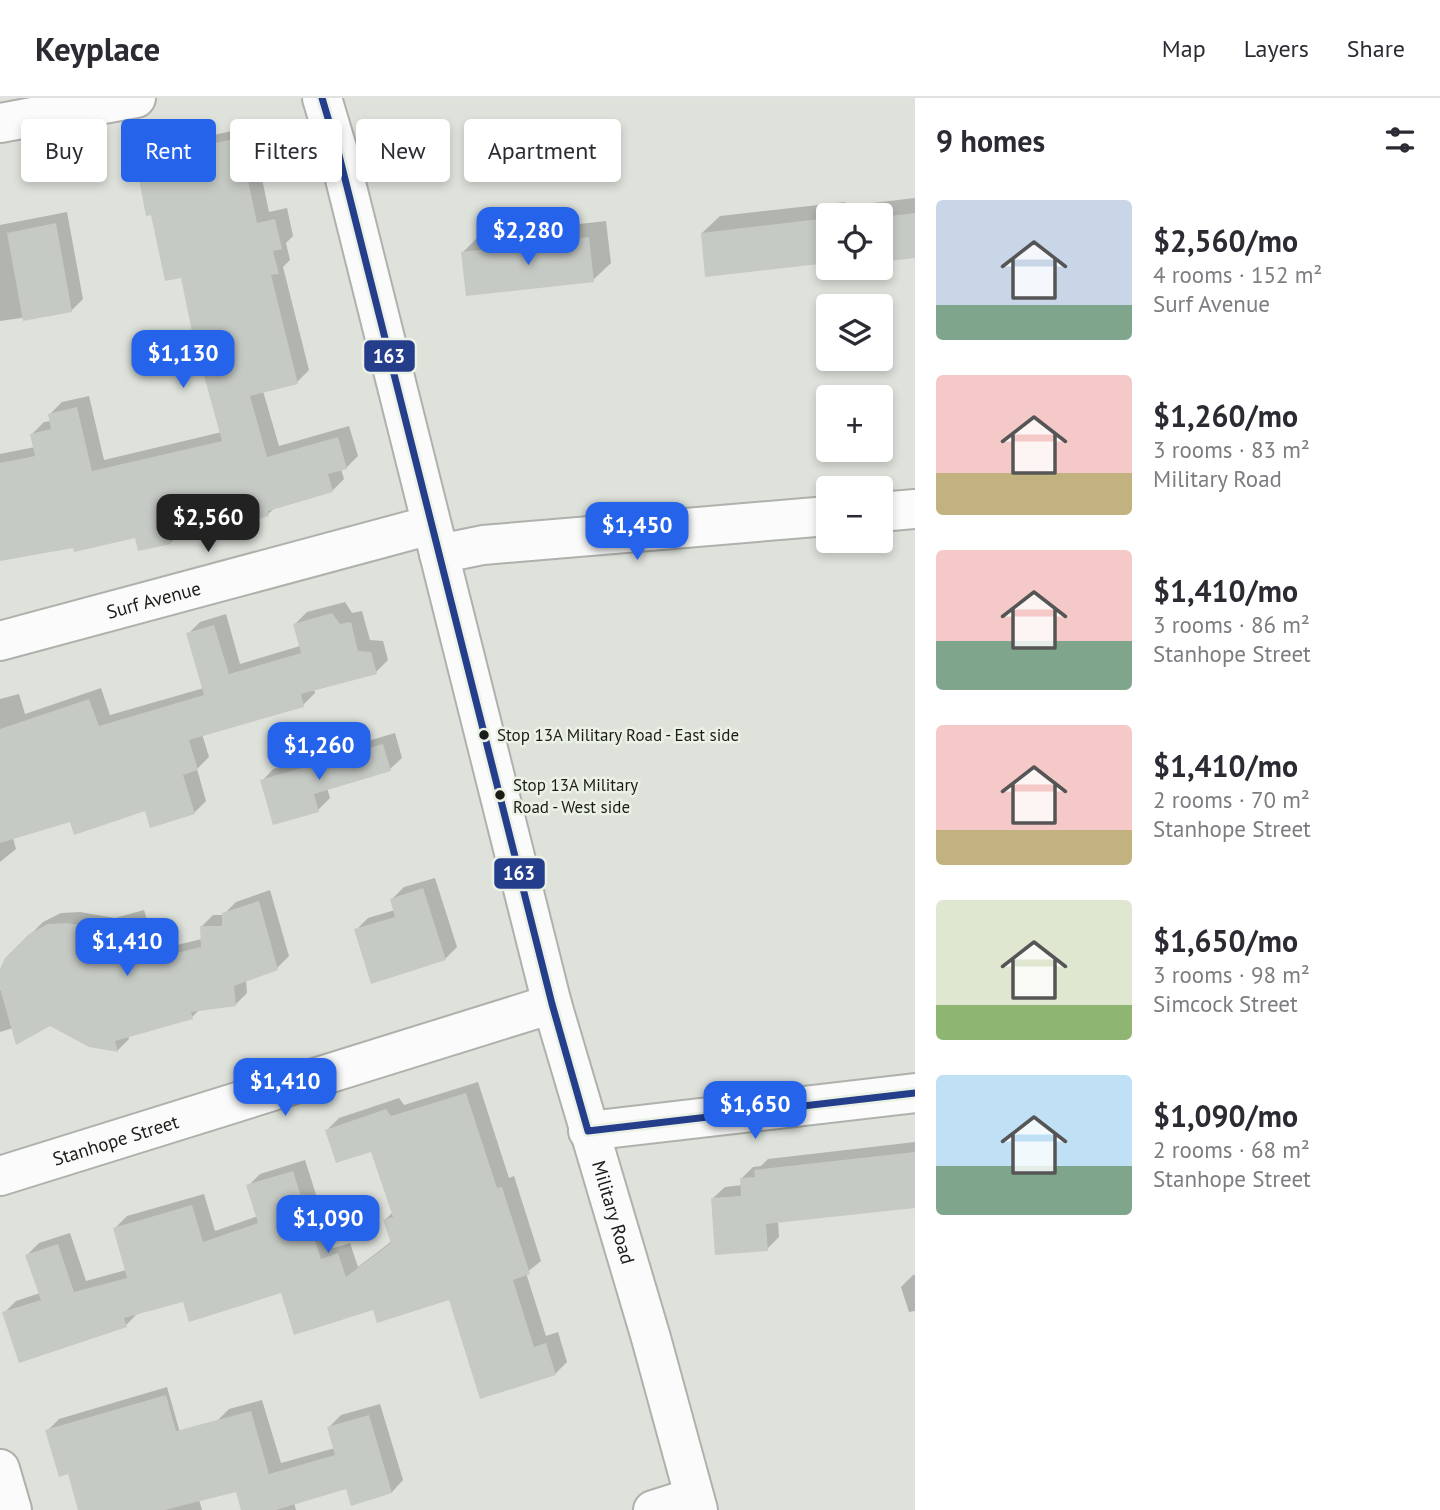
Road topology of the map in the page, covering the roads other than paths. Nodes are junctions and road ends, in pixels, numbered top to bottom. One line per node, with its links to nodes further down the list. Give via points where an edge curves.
1 (136, 98): 3 (street)
2 (322, 98): 7 (street, Military Road)
3 (0, 123)
4 (915, 509): 5 (street)
5 (893, 511)
6 (816, 517): 7 (street, Surf Avenue, via 483,545)
7 (435, 539): 8 (street, Surf Avenue); 9 (street, Military Road)
8 (0, 641)
9 (552, 1004): 11 (street, Military Road); 12 (street, Stanhope Street)
10 (915, 1093): 11 (street)
11 (588, 1131): 14 (street, Military Road)
12 (0, 1176)
13 (0, 1469): 15 (street)
14 (696, 1504): 16 (street)
15 (12, 1510)
16 (653, 1510)

